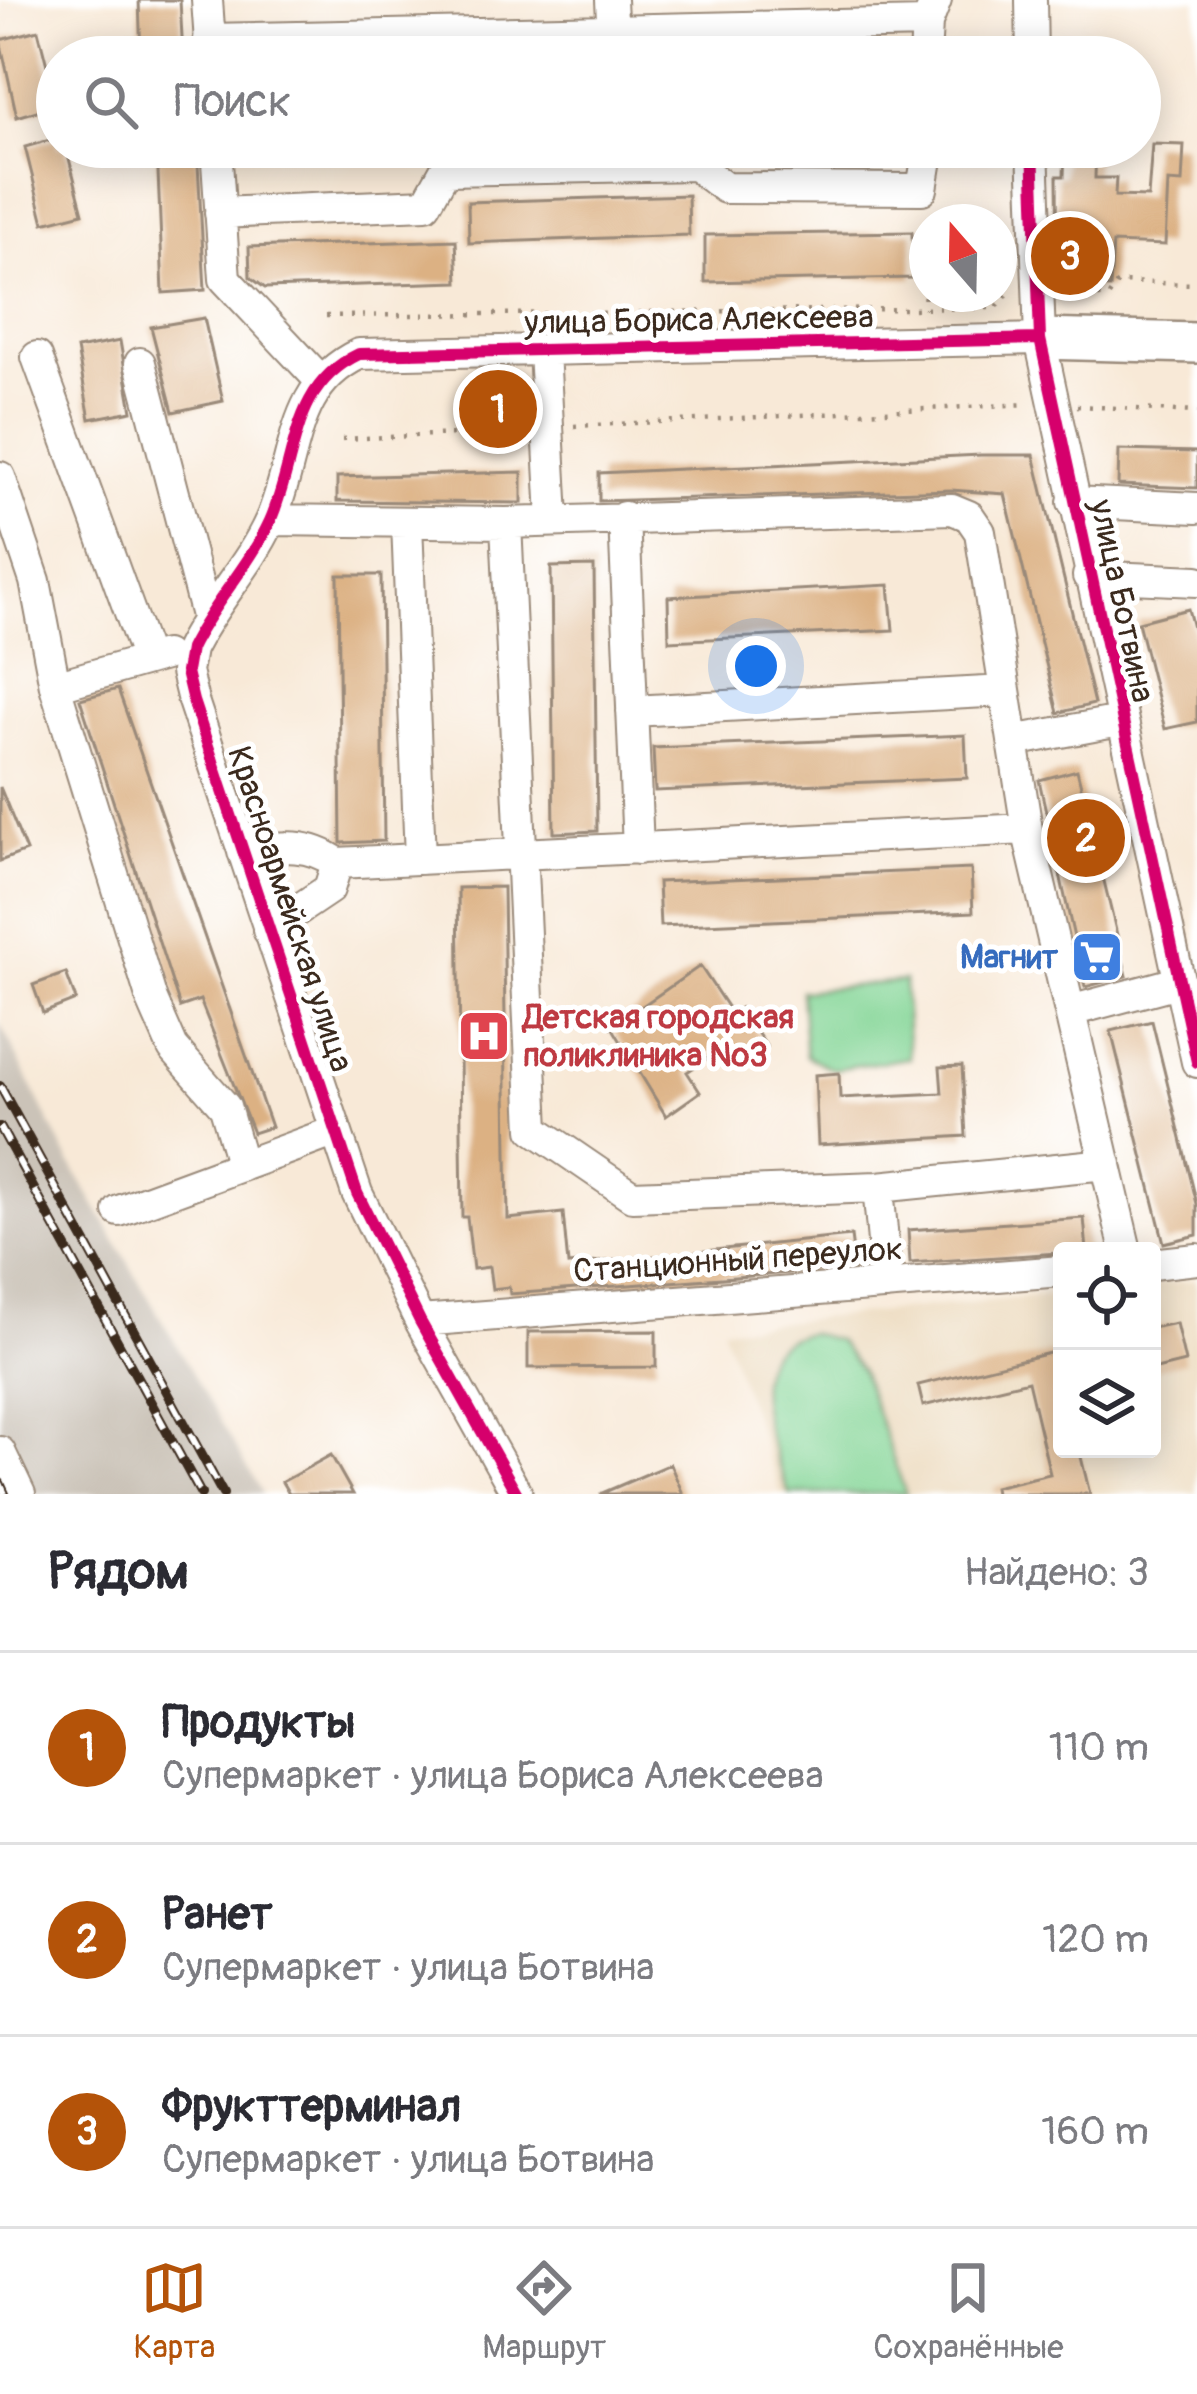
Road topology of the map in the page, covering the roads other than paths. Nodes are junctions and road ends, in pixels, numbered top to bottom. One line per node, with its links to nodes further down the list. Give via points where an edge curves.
1 (207, 0): 5 (street)
2 (1030, 0): 7 (street)
3 (931, 11): 4 (street)
4 (612, 29): 6 (street)
5 (209, 36)
6 (464, 36)
7 (1031, 36)
8 (217, 168): 13 (street)
9 (472, 168): 13 (street, via 445,170 427,204)
10 (699, 168): 11 (street, via 724,188 922,189)
11 (926, 168)
12 (1034, 168): 14 (street, улица Ботвина)
13 (220, 213): 19 (street, via 232,293)
14 (1040, 339): 15 (main road, улица Бориса Алексеева); 16 (street, улица Бориса Алексеева); 21 (street, улица Ботвина)
15 (1197, 343)
16 (544, 351): 19 (street, улица Бориса Алексеева, via 359,355); 24 (street)
17 (37, 357): 32 (street)
18 (140, 363): 30 (street)
19 (320, 380): 25 (street)
20 (0, 477): 33 (street, via 35,580)
21 (1073, 502): 22 (street); 28 (street, улица Ботвина)
22 (1197, 508)
23 (624, 517): 24 (street); 34 (street, via 952,509 969,516 980,532); 35 (street)
24 (553, 518): 27 (street)
25 (271, 520): 26 (street); 30 (street)
26 (407, 522): 27 (street); 42 (street)
27 (506, 523): 41 (street)
28 (1088, 577): 29 (street); 36 (street, улица Ботвина)
29 (1197, 581)
30 (206, 616): 31 (street)
31 (190, 649): 32 (street); 40 (street, Красноармейская улица, via 193,701)
32 (147, 659): 33 (street)
33 (56, 686): 50 (street, via 152,1000 173,1048 225,1107)
34 (1005, 691): 35 (street); 37 (street)
35 (632, 711): 39 (street)
36 (1120, 721): 37 (street); 45 (street, улица Ботвина)
37 (1013, 741): 38 (street)
38 (1027, 829): 39 (street); 46 (street)
39 (638, 849): 41 (street)
40 (243, 852): 43 (street, via 316,848); 44 (street, Красноармейская улица)
41 (520, 855): 42 (street); 51 (street, via 534,1129 632,1196)
42 (420, 859): 43 (street)
43 (337, 863): 44 (street, via 328,889)
44 (268, 930): 48 (street, Красноармейская улица)
45 (1178, 982): 46 (street); 47 (street, улица Ботвина)
46 (1070, 1011): 49 (street)
47 (1197, 1062)
48 (336, 1131): 50 (street); 58 (street, Красноармейская улица)
49 (1106, 1164): 51 (street); 53 (street)
50 (242, 1166): 52 (street)
51 (878, 1186): 57 (street)
52 (119, 1211)
53 (1124, 1242)
54 (1197, 1259): 55 (street)
55 (1161, 1263)
56 (1053, 1272): 57 (street, Станционный переулок)
57 (887, 1285): 58 (street, Станционный переулок)
58 (420, 1321): 61 (street, Красноармейская улица)
59 (0, 1451): 60 (street)
60 (20, 1494)
61 (517, 1494)

